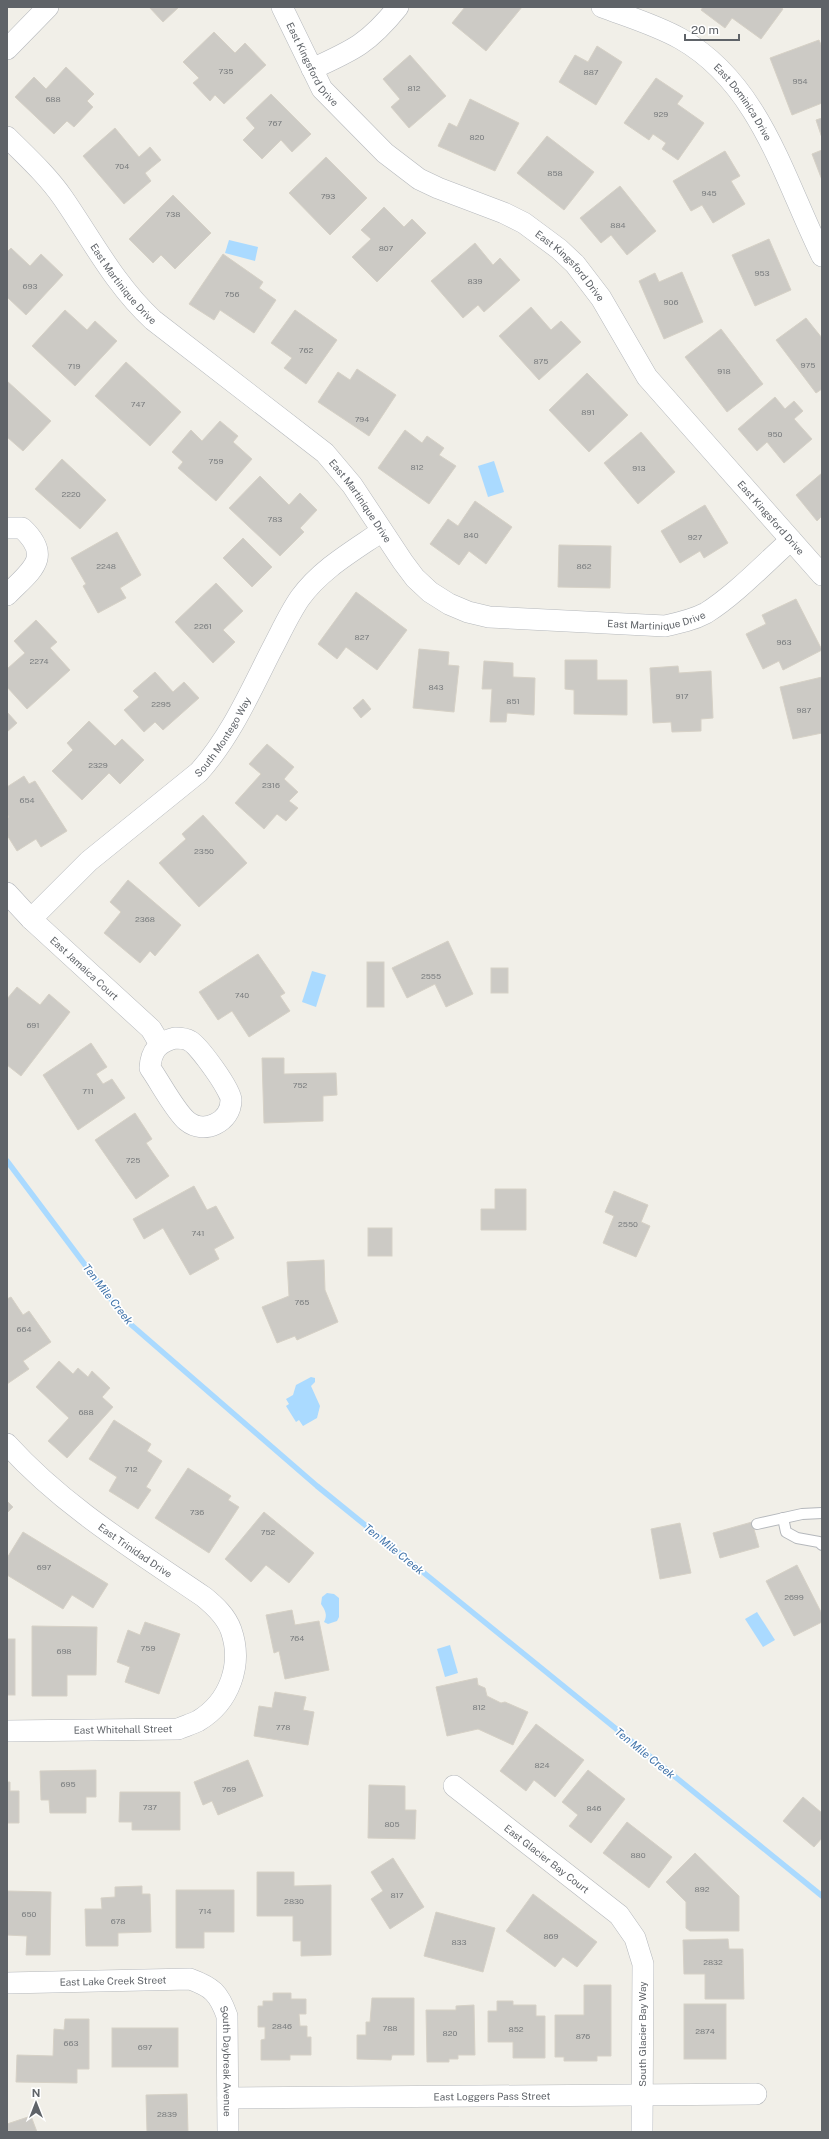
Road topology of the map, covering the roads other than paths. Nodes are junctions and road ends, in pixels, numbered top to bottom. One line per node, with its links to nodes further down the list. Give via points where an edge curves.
1 (48, 7): 5 (street)
2 (282, 7): 6 (street, East Kingsford Drive)
3 (398, 7): 6 (street, via 367,41 350,52)
4 (602, 7): 8 (street, East Dominica Drive, via 662,29 682,40 706,56 733,82 758,118)
5 (7, 49)
6 (312, 69): 11 (street, East Kingsford Drive, via 322,89 401,167 438,188 524,223 575,264 601,298 647,377)
7 (7, 137): 10 (street, East Martinique Drive, via 50,181 112,273 138,306 325,453 352,485)
8 (822, 256)
9 (7, 528): 13 (street, via 22,528 34,540 38,555 33,568)
10 (382, 531): 11 (street, East Martinique Drive, via 415,578 430,592 468,612 489,617 665,626 706,613); 15 (street, South Montego Way, via 330,566 300,598 236,720 213,756 199,772 89,861)
11 (791, 540): 12 (street, East Kingsford Drive)
12 (822, 575)
13 (7, 595)
14 (7, 893): 15 (street, East Jamaica Court)
15 (31, 919): 16 (street, East Jamaica Court, via 151,1029)
16 (160, 1044)
17 (7, 1444): 22 (street, East Trinidad Drive, via 52,1489 86,1516 219,1610 230,1629 235,1650)
18 (822, 1514): 19 (lane)
19 (782, 1518): 20 (lane); 21 (lane, via 786,1532 797,1538)
20 (757, 1524)
21 (821, 1542)
22 (234, 1671): 23 (street, East Whitehall Street, via 227,1691 215,1708 198,1721 178,1728)
23 (7, 1731)
24 (454, 1786): 25 (street, East Glacier Bay Court, via 619,1915)
25 (635, 1938): 29 (street, South Glacier Bay Way, via 643,1964)
26 (7, 1983): 27 (street, East Lake Creek Street, via 190,1979 206,1985)
27 (216, 1993): 30 (street, South Daybreak Avenue, via 223,2003 227,2016)
28 (756, 2094): 29 (street, East Loggers Pass Street)
29 (642, 2095): 30 (street, East Loggers Pass Street); 32 (street, South Glacier Bay Way)
30 (228, 2098): 31 (street, South Daybreak Avenue)
31 (228, 2132)
32 (642, 2132)

